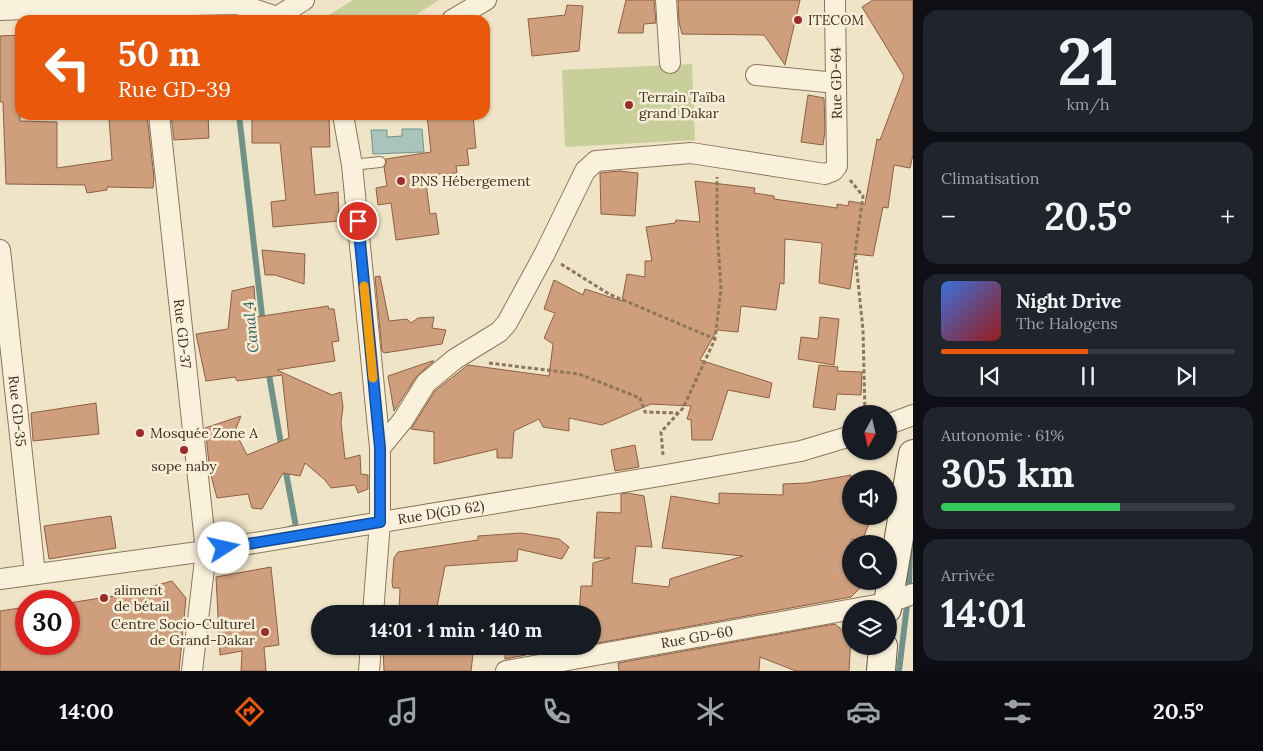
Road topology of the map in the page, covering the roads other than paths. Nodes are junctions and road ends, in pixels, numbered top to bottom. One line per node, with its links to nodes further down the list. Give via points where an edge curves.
1 (304, 0): 8 (street)
2 (486, 0): 9 (street)
3 (666, 0): 10 (street)
4 (835, 0): 12 (street, Rue GD-64)
5 (147, 9): 6 (street, via 132,5); 7 (street, via 238,4)
6 (0, 10)
7 (267, 15)
8 (283, 15)
9 (460, 15)
10 (670, 63)
11 (756, 75): 12 (street)
12 (836, 83): 21 (street, Rue GD-64, via 838,166 825,174 691,153 596,161 585,171 506,323 499,332 455,359 426,383 403,420)
13 (160, 120): 24 (street, Rue GD-37)
14 (344, 120): 16 (street)
15 (380, 162): 16 (lane)
16 (352, 165): 21 (street)
17 (0, 250): 25 (street, Rue GD-35)
18 (913, 415): 19 (street)
19 (898, 421)
20 (842, 439): 23 (street, Rue D(GD 62), via 801,451)
21 (380, 448): 23 (street)
22 (913, 454): 28 (main road)
23 (380, 522): 24 (street, Rue D(GD 62)); 30 (street)
24 (206, 552): 25 (street, Rue D(GD 62)); 34 (street, Rue GD-37)
25 (36, 574): 26 (street, Rue D(GD 62))
26 (0, 579)
27 (913, 594): 29 (street, Rue GD-60)
28 (888, 600)
29 (897, 601)
30 (374, 605)
31 (842, 614): 36 (street, Rue GD-60)
32 (370, 655): 35 (street)
33 (882, 655): 37 (main road)
34 (192, 671)
35 (369, 671)
36 (506, 671)
37 (881, 671)

